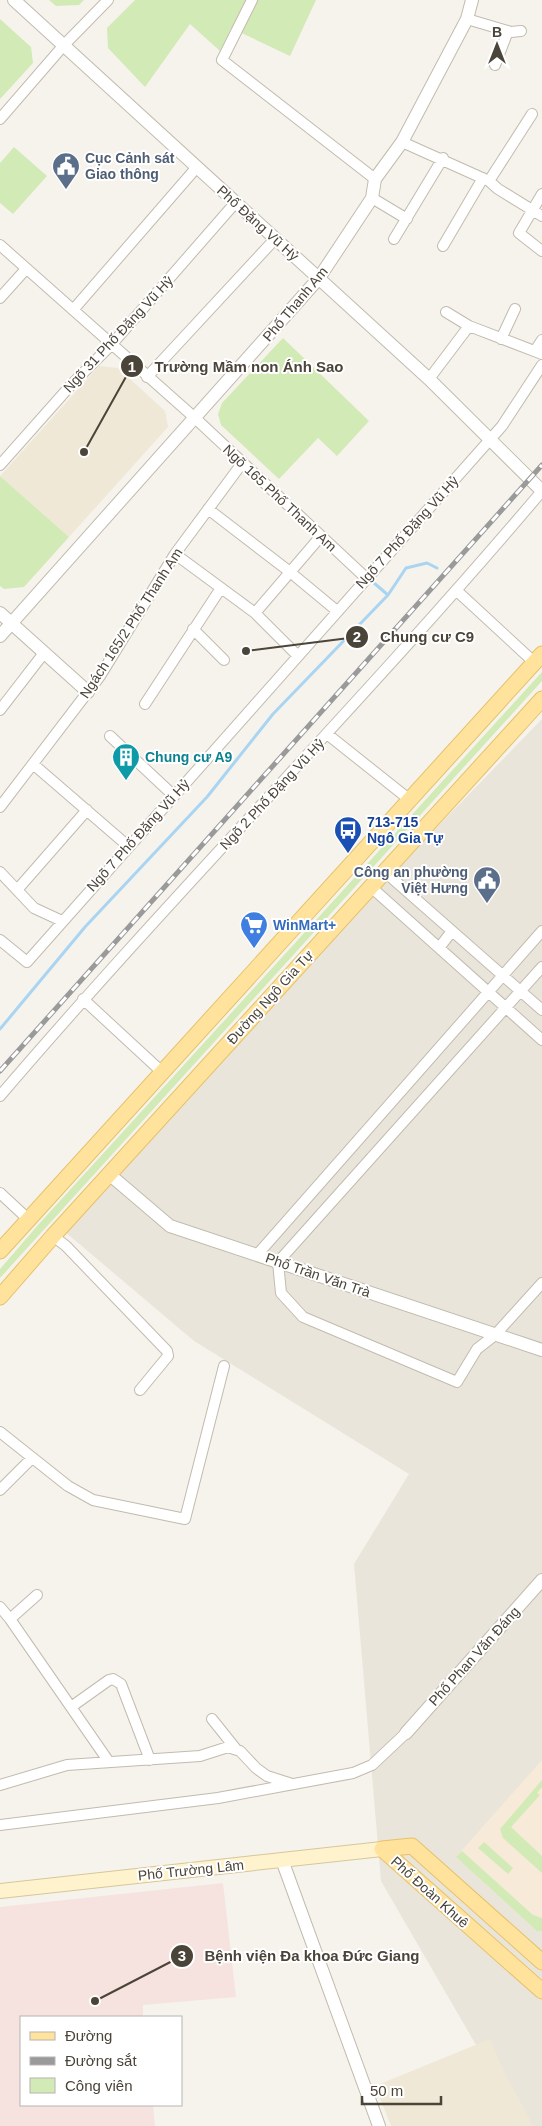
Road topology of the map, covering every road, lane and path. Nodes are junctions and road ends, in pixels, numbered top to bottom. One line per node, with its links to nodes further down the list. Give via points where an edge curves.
1 (14, 0): 8 (street, Phố Đặng Vũ Hỷ)
2 (108, 0): 8 (street)
3 (252, 0): 15 (street, via 222,60)
4 (472, 0): 5 (street, Phố Thanh Am)
5 (467, 19): 6 (street); 12 (street, Phố Thanh Am)
6 (508, 31): 7 (street); 9 (street)
7 (521, 31)
8 (64, 45): 11 (street); 14 (street, Phố Đặng Vũ Hỷ)
9 (495, 65)
10 (532, 114): 16 (street)
11 (0, 119)
12 (402, 142): 13 (street); 15 (street, Phố Thanh Am)
13 (442, 158): 16 (street); 21 (street)
14 (197, 167): 19 (street, Phố Đặng Vũ Hỷ); 31 (street)
15 (375, 179): 18 (street, Phố Thanh Am)
16 (486, 179): 20 (street); 25 (street)
17 (542, 194): 20 (street)
18 (372, 198): 21 (street); 28 (street, Phố Thanh Am)
19 (236, 202): 22 (street, Phố Đặng Vũ Hỷ); 36 (street, Ngõ 31 Phố Đặng Vũ Hỷ)
20 (537, 213): 26 (street, via 520,233)
21 (407, 219): 23 (street)
22 (275, 239): 28 (street, Phố Đặng Vũ Hỷ); 39 (street)
23 (394, 240)
24 (0, 246): 27 (street, Ngõ 165 Phố Thanh Am)
25 (443, 246)
26 (542, 251)
27 (26, 268): 29 (street); 31 (street, Ngõ 165 Phố Thanh Am)
28 (319, 278): 40 (street, Phố Đặng Vũ Hỷ); 41 (street, Phố Thanh Am)
29 (0, 298)
30 (515, 309): 34 (street)
31 (73, 310): 36 (street, Ngõ 165 Phố Thanh Am)
32 (446, 312): 33 (street)
33 (468, 326): 34 (street); 40 (street)
34 (500, 339): 37 (street)
35 (542, 340): 37 (street)
36 (112, 344): 39 (street, Ngõ 165 Phố Thanh Am); 44 (street, Ngõ 31 Phố Đặng Vũ Hỷ)
37 (539, 352)
38 (542, 365): 42 (street, Ngõ 7 Phố Đặng Vũ Hỷ, via 502,426)
39 (148, 377): 41 (street, Ngõ 165 Phố Thanh Am)
40 (429, 379): 42 (street, Phố Đặng Vũ Hỷ)
41 (195, 418): 43 (street, Ngõ 165 Phố Thanh Am); 56 (street, Phố Thanh Am)
42 (489, 438): 45 (street, Phố Đặng Vũ Hỷ); 50 (street, Ngõ 7 Phố Đặng Vũ Hỷ)
43 (243, 462): 46 (street, Ngách 165/2 Phố Thanh Am); 47 (street, Ngõ 165 Phố Thanh Am)
44 (0, 465)
45 (542, 491): 52 (street, Ngõ 2 Phố Đặng Vũ Hỷ)
46 (208, 508): 48 (street, Ngách 165/2 Phố Thanh Am); 49 (street)
47 (321, 536): 49 (street); 50 (street, Ngõ 165 Phố Thanh Am)
48 (175, 554): 51 (street); 63 (street, Ngách 165/2 Phố Thanh Am)
49 (290, 572): 53 (street); 54 (street)
50 (366, 578): 53 (street, Ngõ 7 Phố Đặng Vũ Hỷ)
51 (221, 588): 54 (street); 57 (street)
52 (457, 591): 61 (street); 67 (street, Ngõ 2 Phố Đặng Vũ Hỷ)
53 (337, 611): 60 (street, Ngõ 7 Phố Đặng Vũ Hỷ)
54 (255, 613): 60 (street)
55 (0, 614): 56 (street)
56 (10, 623): 58 (street, Phố Thanh Am); 59 (street)
57 (193, 629): 62 (street); 65 (street)
58 (0, 636)
59 (44, 653): 63 (street); 66 (street)
60 (297, 655): 70 (street, Ngõ 7 Phố Đặng Vũ Hỷ)
61 (538, 659): 71 (main road)
62 (224, 660)
63 (88, 692): 69 (street, Ngách 165/2 Phố Thanh Am)
64 (542, 699): 76 (main road, Đường Ngô Gia Tự)
65 (144, 704)
66 (0, 710)
67 (327, 734): 71 (street); 88 (street, Ngõ 2 Phố Đặng Vũ Hỷ)
68 (110, 736): 70 (street)
69 (33, 764): 72 (street, Ngách 165/2 Phố Thanh Am); 73 (street)
70 (173, 795): 74 (street, Ngõ 7 Phố Đặng Vũ Hỷ)
71 (410, 800): 92 (main road)
72 (0, 807)
73 (86, 810): 74 (street); 78 (street)
74 (128, 846): 79 (street, Ngõ 7 Phố Đặng Vũ Hỷ)
75 (0, 872): 78 (street)
76 (385, 872): 77 (main road, Đường Ngô Gia Tự); 80 (street)
77 (371, 887): 83 (street); 94 (main road, Đường Ngô Gia Tự)
78 (17, 890): 79 (street, via 34,908)
79 (62, 921): 82 (street, Ngõ 7 Phố Đặng Vũ Hỷ, via 27,962)
80 (452, 931): 83 (street); 85 (street)
81 (542, 931): 85 (street)
82 (0, 940)
83 (439, 948): 87 (street)
84 (542, 967): 86 (street)
85 (503, 975): 86 (street); 87 (street)
86 (521, 991): 89 (street); 90 (street)
87 (488, 992): 89 (street); 99 (street)
88 (83, 999): 92 (street); 93 (street, Ngõ 2 Phố Đặng Vũ Hỷ)
89 (506, 1008): 91 (street); 100 (street)
90 (542, 1010)
91 (542, 1040)
92 (162, 1072): 96 (main road)
93 (0, 1096)
94 (109, 1174): 97 (main road, Đường Ngô Gia Tự); 99 (street, Phố Trần Văn Trà, via 170,1226)
95 (0, 1192): 96 (street)
96 (28, 1219): 98 (main road)
97 (53, 1236): 102 (main road, Đường Ngô Gia Tự); 106 (street, via 168,1353)
98 (0, 1251)
99 (257, 1255): 100 (street, Phố Trần Văn Trà)
100 (278, 1262): 103 (street, Phố Trần Văn Trà); 103 (street, via 281,1292 303,1317 457,1382 477,1349)
101 (542, 1283): 103 (street)
102 (0, 1297)
103 (495, 1335): 104 (street, Phố Trần Văn Trà)
104 (542, 1350)
105 (224, 1366): 108 (street, via 185,1519 93,1500 68,1486)
106 (140, 1390)
107 (0, 1432): 108 (street)
108 (32, 1458): 109 (street)
109 (0, 1490)
110 (542, 1580): 116 (street, Phố Phan Văn Đáng)
111 (37, 1595): 113 (street)
112 (0, 1607): 113 (street)
113 (10, 1619): 114 (street)
114 (71, 1707): 118 (street, via 109,1680 117,1681 121,1684); 119 (street)
115 (212, 1719): 117 (street)
116 (406, 1733): 120 (street, via 367,1768)
117 (236, 1748): 118 (street, via 228,1747 200,1756); 120 (street, via 267,1776)
118 (150, 1760): 119 (street)
119 (109, 1762): 121 (street, via 67,1765)
120 (294, 1784): 122 (street, via 212,1799)
121 (0, 1785)
122 (0, 1825)
123 (382, 1849): 124 (main road, Phố Trường Lâm); 126 (main road, Phố Đoàn Khuê, via 412,1846); 127 (main road, Phố Đoàn Khuê)
124 (282, 1860): 125 (main road, Phố Trường Lâm); 128 (street)
125 (0, 1891)
126 (542, 1962)
127 (542, 1992)
128 (379, 2126)

